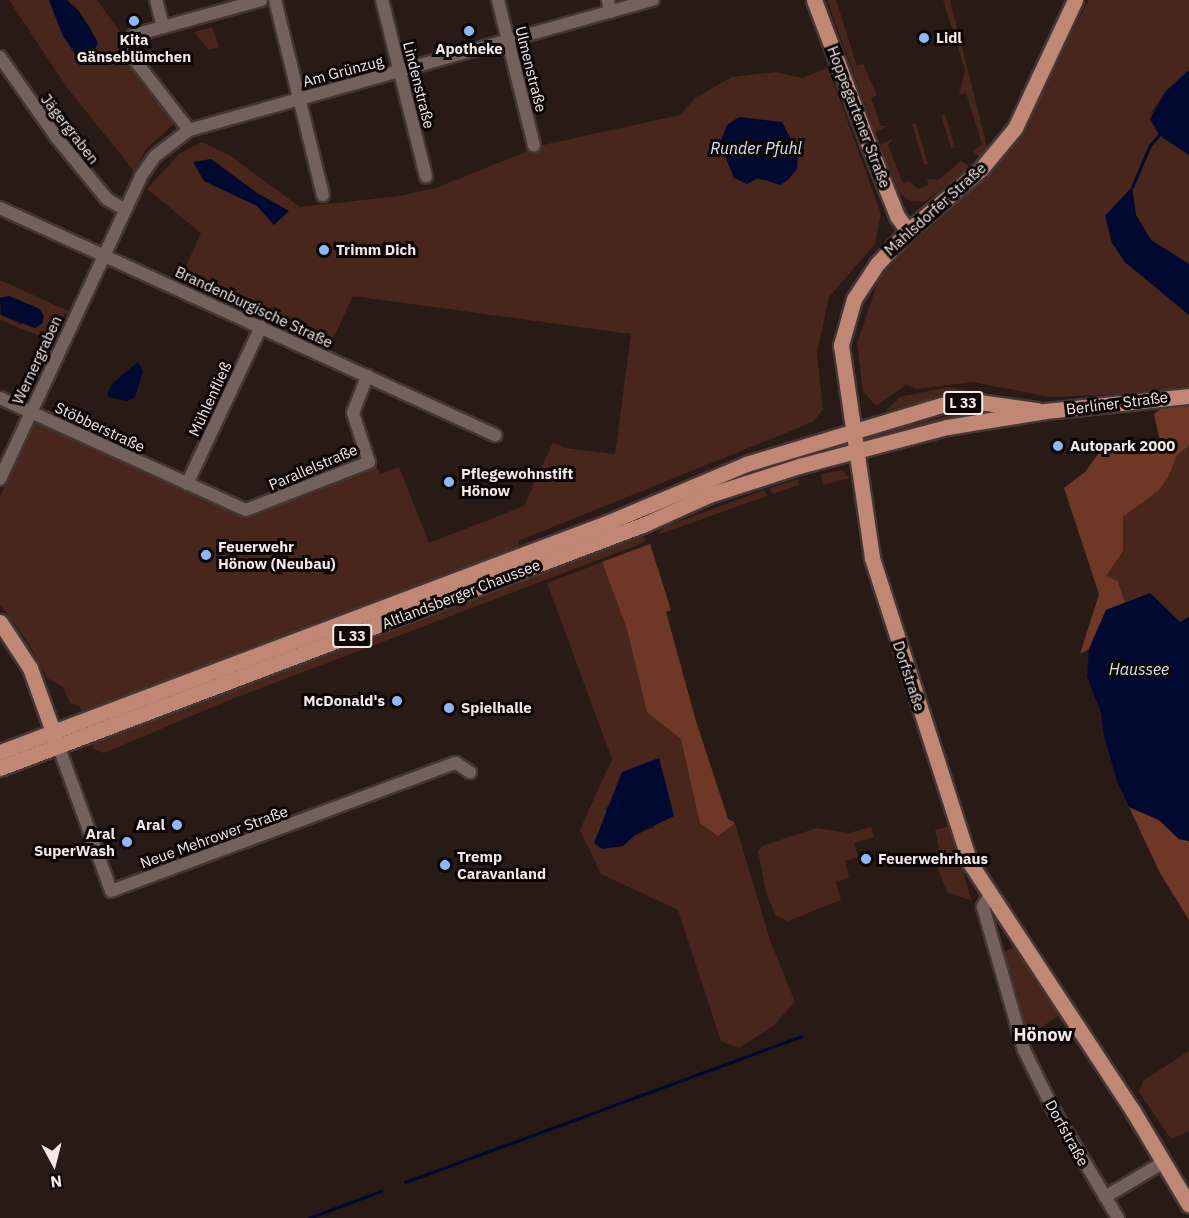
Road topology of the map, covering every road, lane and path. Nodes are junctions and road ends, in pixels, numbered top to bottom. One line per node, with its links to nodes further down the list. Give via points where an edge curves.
1 (156, 0): 10 (street)
2 (261, 0): 10 (street)
3 (275, 0): 14 (street)
4 (382, 0): 13 (street, Lindenstraße)
5 (498, 0): 11 (street, Ulmenstraße)
6 (653, 0): 9 (street, Am Grünzug)
7 (814, 0): 21 (main road, Hoppegartener Straße, via 897,216)
8 (1075, 0): 21 (main road, Mahlsdorfer Straße, via 1015,128 981,169)
9 (609, 6): 11 (street, Am Grünzug)
10 (168, 26): 15 (street, via 134,35 130,51)
11 (508, 40): 13 (street, Am Grünzug); 16 (street, Ulmenstraße)
12 (1, 62): 20 (street, Jägergraben, via 107,200)
13 (400, 71): 14 (street, Am Grünzug); 17 (street, Lindenstraße)
14 (300, 98): 15 (street, Am Grünzug); 18 (street)
15 (189, 130): 20 (street, Am Grünzug, via 155,156)
16 (534, 146)
17 (426, 177)
18 (323, 195)
19 (0, 208): 22 (street, Brandenburgische Straße)
20 (125, 210): 22 (street, Am Grünzug)
21 (908, 231): 29 (main road, Mahlsdorfer Straße, via 877,264 854,299 844,326 841,345)
22 (104, 254): 23 (street, Brandenburgische Straße); 27 (street, Wernergraben)
23 (261, 327): 24 (street, Brandenburgische Straße); 33 (street, Mühlenfließ)
24 (367, 376): 30 (street, Brandenburgische Straße); 33 (street, Parallelstraße, via 353,413 368,456 369,462 363,466 246,510)
25 (1189, 396): 28 (main road, Berliner Straße / L 33)
26 (0, 398): 27 (street, Stöbberstraße)
27 (30, 411): 32 (street, Wernergraben); 33 (street, Stöbberstraße)
28 (1046, 411): 29 (main road, Berliner Straße / L 33, via 979,402 942,405); 31 (main road, Berliner Straße / L 33, via 947,427)
29 (852, 430): 31 (main road, Mahlsdorfer Straße); 35 (main road, Altlandsberger Chaussee / L 33, via 746,464 609,522)
30 (495, 435)
31 (855, 449): 35 (main road, Altlandsberger Chaussee / L 33, via 709,495 645,524); 39 (main road, Dorfstraße, via 872,558 970,863)
32 (0, 480)
33 (187, 484)
34 (0, 622): 35 (main road, via 30,668)
35 (56, 738): 36 (main road, Altlandsberger Chaussee / L 33); 37 (main road, Altlandsberger Chaussee / L 33); 38 (street, Neue Mehrower Straße, via 111,891 456,763)
36 (0, 752)
37 (0, 768)
38 (470, 772)
39 (989, 896): 40 (main road, Dorfstraße); 41 (street, Dorfstraße, via 983,906 1024,1050 1053,1109)
40 (1164, 1162): 41 (street); 42 (main road, Dorfstraße)
41 (1105, 1197): 43 (street, Dorfstraße)
42 (1189, 1205)
43 (1118, 1218)

